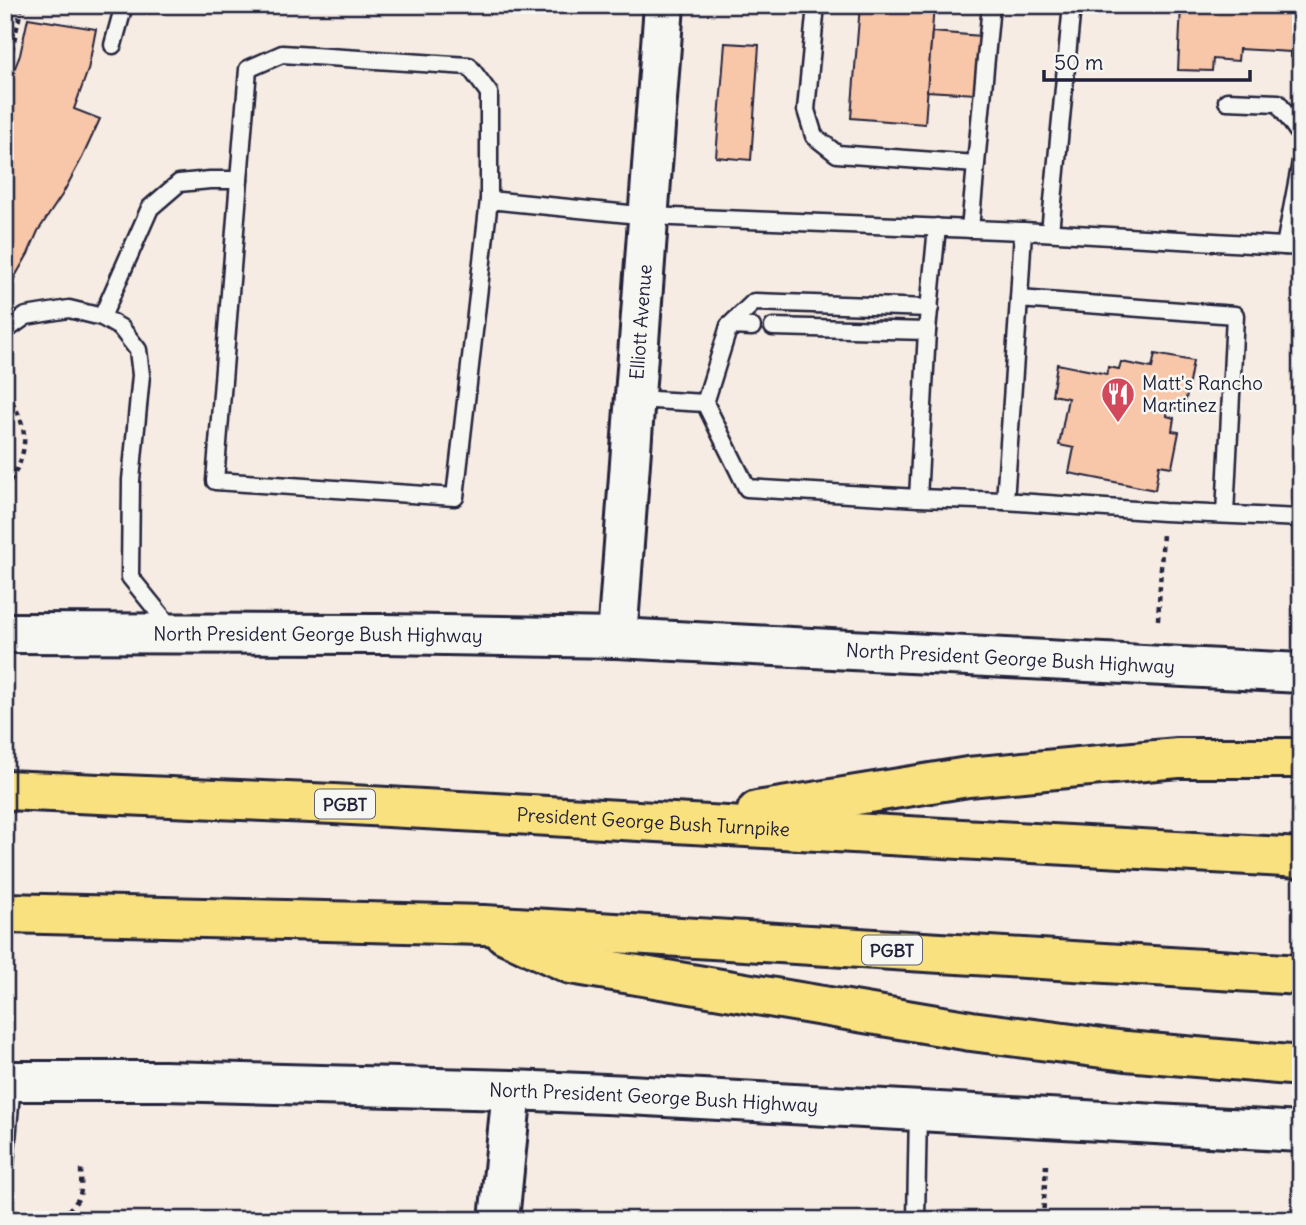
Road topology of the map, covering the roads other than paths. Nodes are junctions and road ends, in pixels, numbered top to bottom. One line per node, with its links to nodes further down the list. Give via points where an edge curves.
1 (124, 5): 6 (lane)
2 (664, 5): 13 (main road, Elliott Avenue)
3 (991, 5): 10 (lane)
4 (1072, 5): 17 (lane)
5 (813, 6): 10 (lane, via 806,110 814,136 836,154)
6 (113, 45)
7 (1227, 101): 8 (lane, via 1278,103)
8 (1301, 136)
9 (1301, 162): 18 (lane)
10 (976, 164): 15 (lane)
11 (239, 180): 12 (lane, via 248,69 282,54 469,66 489,93); 12 (lane, via 215,481 455,497); 21 (lane, via 179,183 150,208)
12 (489, 200): 13 (lane)
13 (649, 216): 14 (lane); 27 (main road, Elliott Avenue)
14 (937, 228): 15 (lane); 20 (lane)
15 (970, 229): 16 (lane)
16 (1023, 231): 17 (lane); 19 (lane)
17 (1051, 232): 18 (lane)
18 (1293, 246)
19 (1019, 299): 30 (lane); 31 (lane, via 1235,315)
20 (930, 308): 22 (lane, via 754,302); 26 (lane)
21 (102, 317): 25 (lane, via 69,309 26,316); 34 (lane, via 121,328 138,350 141,374 131,480 130,577)
22 (729, 326): 23 (lane); 28 (lane)
23 (752, 327)
24 (773, 327): 26 (lane)
25 (5, 331)
26 (928, 331): 29 (lane)
27 (635, 399): 28 (lane); 35 (main road, Elliott Avenue)
28 (705, 403): 29 (lane, via 747,488)
29 (918, 498): 30 (lane)
30 (1005, 501): 31 (lane)
31 (1225, 514): 32 (lane)
32 (1301, 518)
33 (5, 632): 34 (main road, North President George Bush Highway)
34 (176, 633): 35 (main road, North President George Bush Highway)
35 (617, 638): 36 (main road, North President George Bush Highway)
36 (1301, 673)
37 (1301, 758): 39 (highway, via 1178,758 968,777)
38 (5, 790): 39 (highway, President George Bush Turnpike / PGBT)
39 (685, 823): 40 (highway, President George Bush Turnpike / PGBT)
40 (1301, 858)
41 (5, 913): 42 (highway, PGBT)
42 (484, 925): 43 (highway, PGBT); 44 (highway, via 571,964 1009,1036)
43 (1301, 975)
44 (1301, 1066)
45 (9, 1081): 46 (main road, North President George Bush Highway); 49 (lane)
46 (512, 1090): 47 (main road, North President George Bush Highway); 50 (main road)
47 (918, 1110): 48 (main road, North President George Bush Highway); 51 (lane)
48 (1301, 1132)
49 (5, 1164)
50 (499, 1220)
51 (916, 1220)

